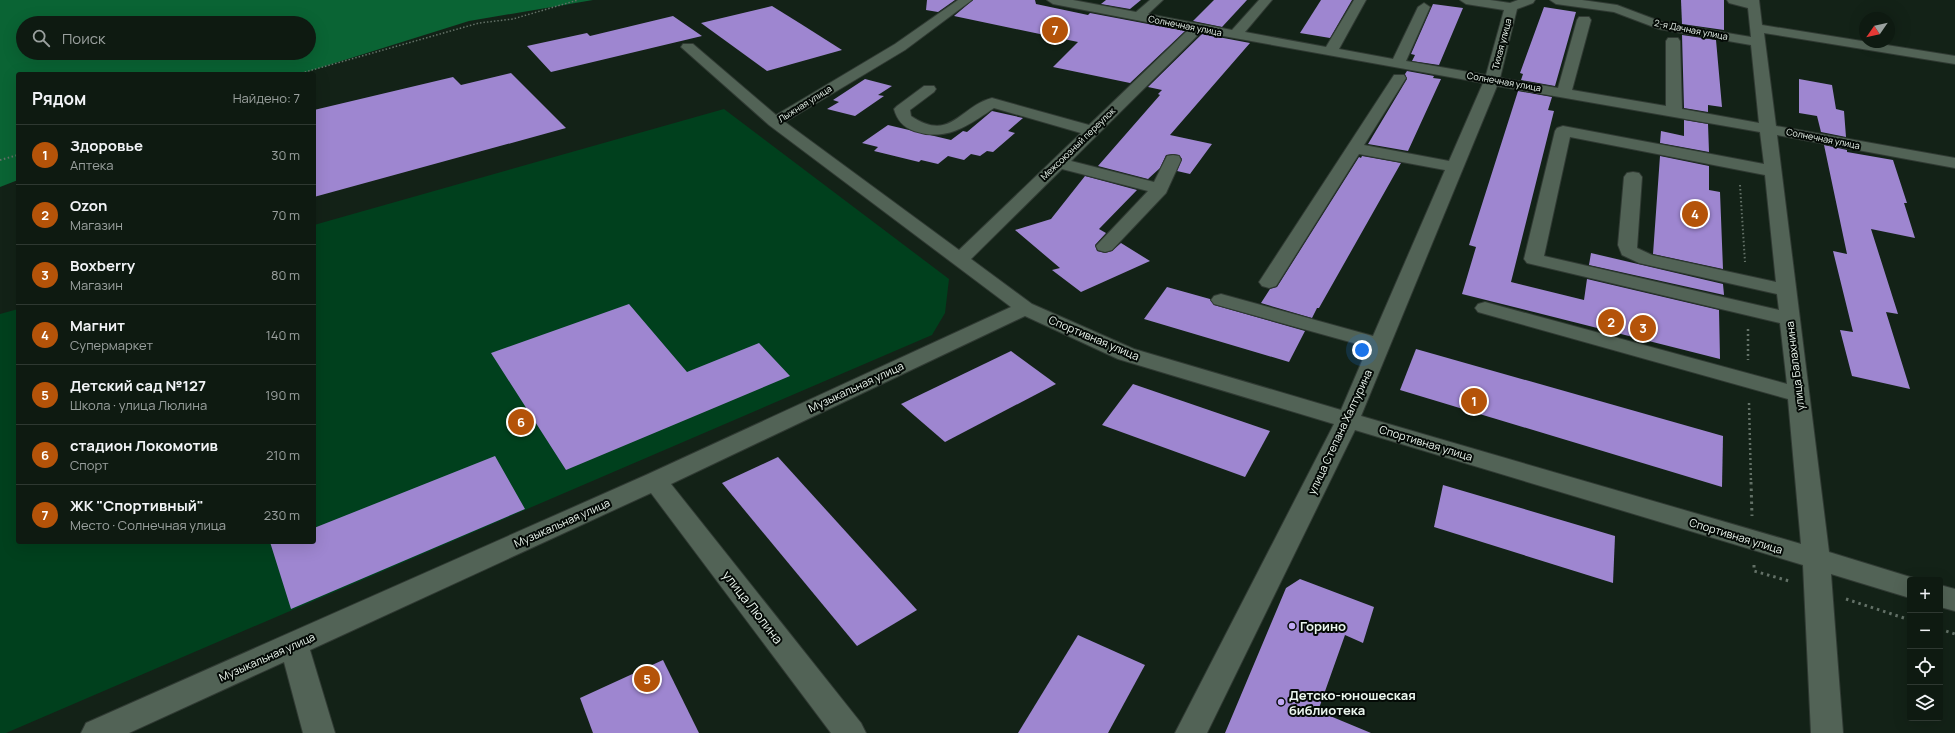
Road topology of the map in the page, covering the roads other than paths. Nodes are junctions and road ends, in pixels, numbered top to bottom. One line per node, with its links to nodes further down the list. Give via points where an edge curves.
1 (966, 0): 28 (street, Лыжная улица, via 900,47)
2 (1053, 0): 10 (street, Солнечная улица)
3 (1158, 0): 14 (street)
4 (1266, 0): 17 (street)
5 (1360, 0): 21 (street)
6 (1466, 0): 13 (street)
7 (1529, 0): 13 (street)
8 (1556, 0): 18 (street, 2-я Дачная улица, via 1616,9 1659,25)
9 (1733, 0): 11 (street)
10 (1084, 3): 14 (street, Солнечная улица)
11 (1753, 3): 18 (street, улица Балахнина)
12 (1424, 7): 23 (street)
13 (1511, 7): 24 (street, Тихая улица)
14 (1138, 17): 16 (street, Солнечная улица)
15 (1584, 20): 26 (street)
16 (1198, 28): 17 (street, Солнечная улица); 30 (street, Межсоюзный переулок)
17 (1235, 35): 21 (street, Солнечная улица)
18 (1757, 35): 22 (street, 2-я Дачная улица); 29 (street, улица Балахнина)
19 (1673, 41): 27 (street)
20 (688, 46): 28 (street)
21 (1331, 52): 23 (street, Солнечная улица)
22 (1955, 60)
23 (1398, 71): 24 (street, Солнечная улица); 31 (street)
24 (1492, 80): 26 (street, Солнечная улица); 35 (street, улица Степана Халтурина)
25 (929, 89): 30 (street, via 902,109 904,118 911,125 941,131 955,127 992,103)
26 (1564, 92): 27 (street, Солнечная улица)
27 (1674, 112): 29 (street, Солнечная улица)
28 (775, 122): 40 (street, Лыжная улица)
29 (1768, 128): 34 (street, Солнечная улица); 36 (street, улица Балахнина)
30 (1091, 131): 33 (street, Межсоюзный переулок)
31 (1354, 148): 35 (street); 41 (street)
32 (1173, 160): 38 (street)
33 (1059, 163): 38 (street); 40 (street, Межсоюзный переулок)
34 (1955, 163)
35 (1455, 167): 47 (street, улица Степана Халтурина)
36 (1773, 171): 42 (street, улица Балахнина); 46 (street, via 1563,131 1534,259)
37 (1633, 177): 42 (street, via 1627,245 1629,251 1646,259)
38 (1160, 189): 39 (street)
39 (1105, 246)
40 (959, 260): 44 (street, Спортивная улица)
41 (1269, 282)
42 (1786, 290): 46 (street, улица Балахнина)
43 (1221, 300): 47 (street)
44 (1025, 308): 49 (street, Спортивная улица, via 1126,354); 50 (street, Музыкальная улица)
45 (1485, 308): 48 (street)
46 (1790, 319): 48 (street, улица Балахнина)
47 (1380, 344): 49 (street, улица Степана Халтурина)
48 (1799, 395): 51 (street, улица Балахнина)
49 (1348, 420): 51 (street, Спортивная улица); 59 (street, улица Степана Халтурина)
50 (655, 481): 55 (street, Музыкальная улица); 58 (street, улица Люлина)
51 (1816, 560): 52 (street, Спортивная улица); 60 (street, улица Балахнина)
52 (1907, 586)
53 (1943, 597): 54 (street)
54 (1955, 600)
55 (294, 645): 56 (street, Музыкальная улица); 57 (street)
56 (97, 733)
57 (319, 733)
58 (850, 733)
59 (1191, 733)
60 (1827, 733)

